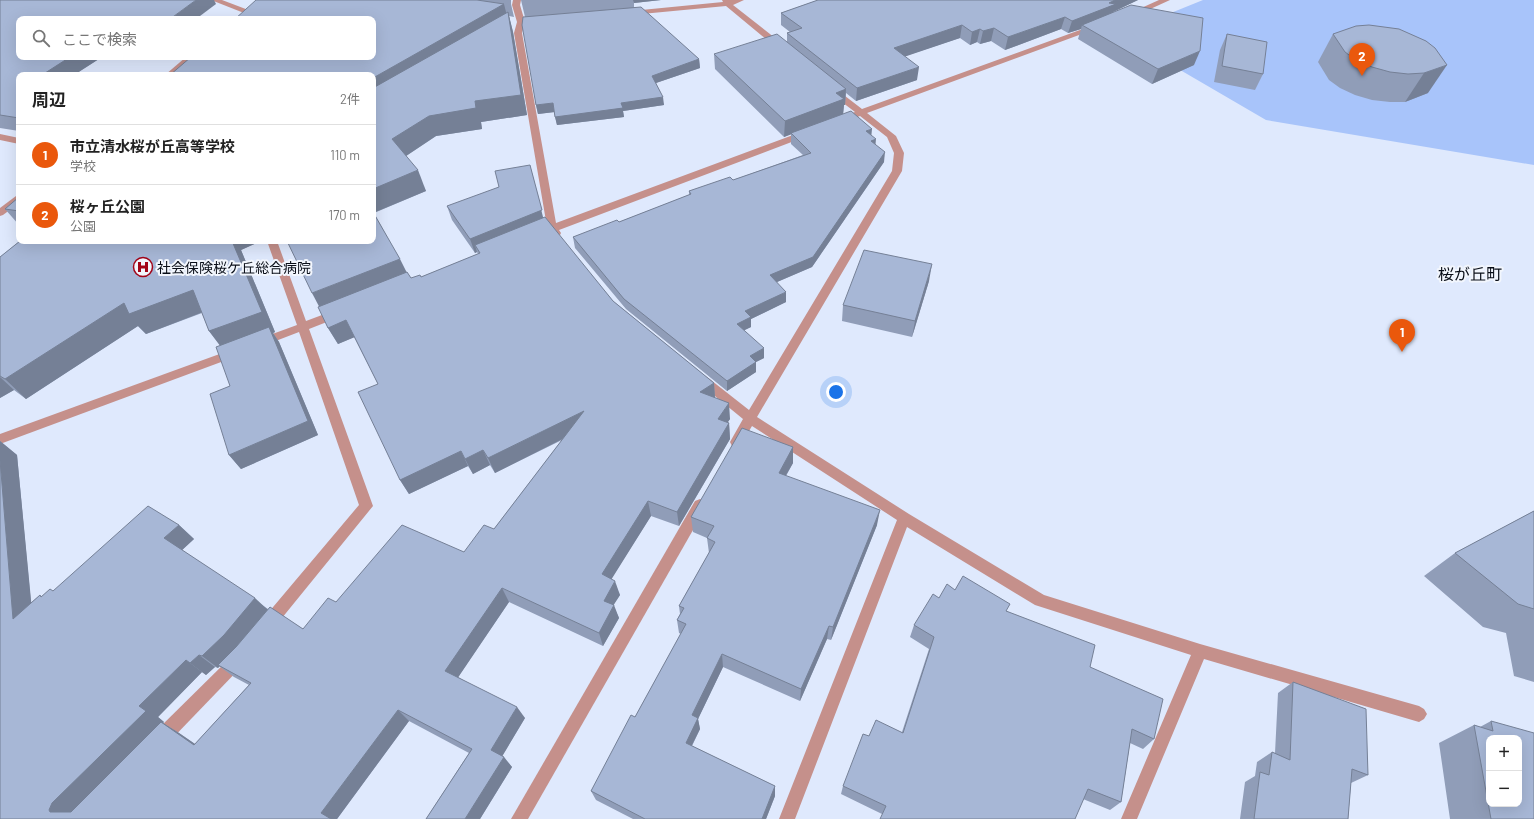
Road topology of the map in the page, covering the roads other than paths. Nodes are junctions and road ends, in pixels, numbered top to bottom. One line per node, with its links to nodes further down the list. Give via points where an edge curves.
1 (216, 0): 7 (street, via 249,9)
2 (517, 0): 9 (street)
3 (740, 0): 5 (street)
4 (1166, 0): 8 (street)
5 (727, 2): 6 (street); 12 (street)
6 (624, 13)
7 (241, 16)
8 (1126, 16)
9 (521, 22): 11 (street); 23 (street, via 518,33)
10 (1105, 24): 16 (street)
11 (507, 30)
12 (788, 53)
13 (188, 60): 14 (street)
14 (174, 72)
15 (825, 83): 16 (street)
16 (860, 113): 17 (street); 30 (street, via 890,136 899,153 897,171)
17 (831, 124)
18 (816, 129): 23 (street)
19 (0, 137): 20 (street)
20 (16, 140)
21 (16, 200): 22 (street)
22 (0, 213)
23 (552, 228): 24 (street); 25 (street)
24 (530, 237)
25 (562, 240)
26 (273, 244): 28 (street)
27 (346, 310): 28 (street)
28 (302, 328): 31 (street); 35 (street, via 366,506)
29 (695, 373): 30 (street)
30 (750, 418): 32 (street); 34 (street)
31 (0, 439)
32 (730, 452)
33 (706, 494): 40 (street)
34 (904, 518): 36 (street, via 1040,600); 41 (street)
35 (260, 635)
36 (1200, 651): 38 (street); 42 (street)
37 (245, 653): 39 (street)
38 (1419, 714)
39 (152, 747)
40 (519, 819)
41 (787, 819)
42 (1129, 819)

